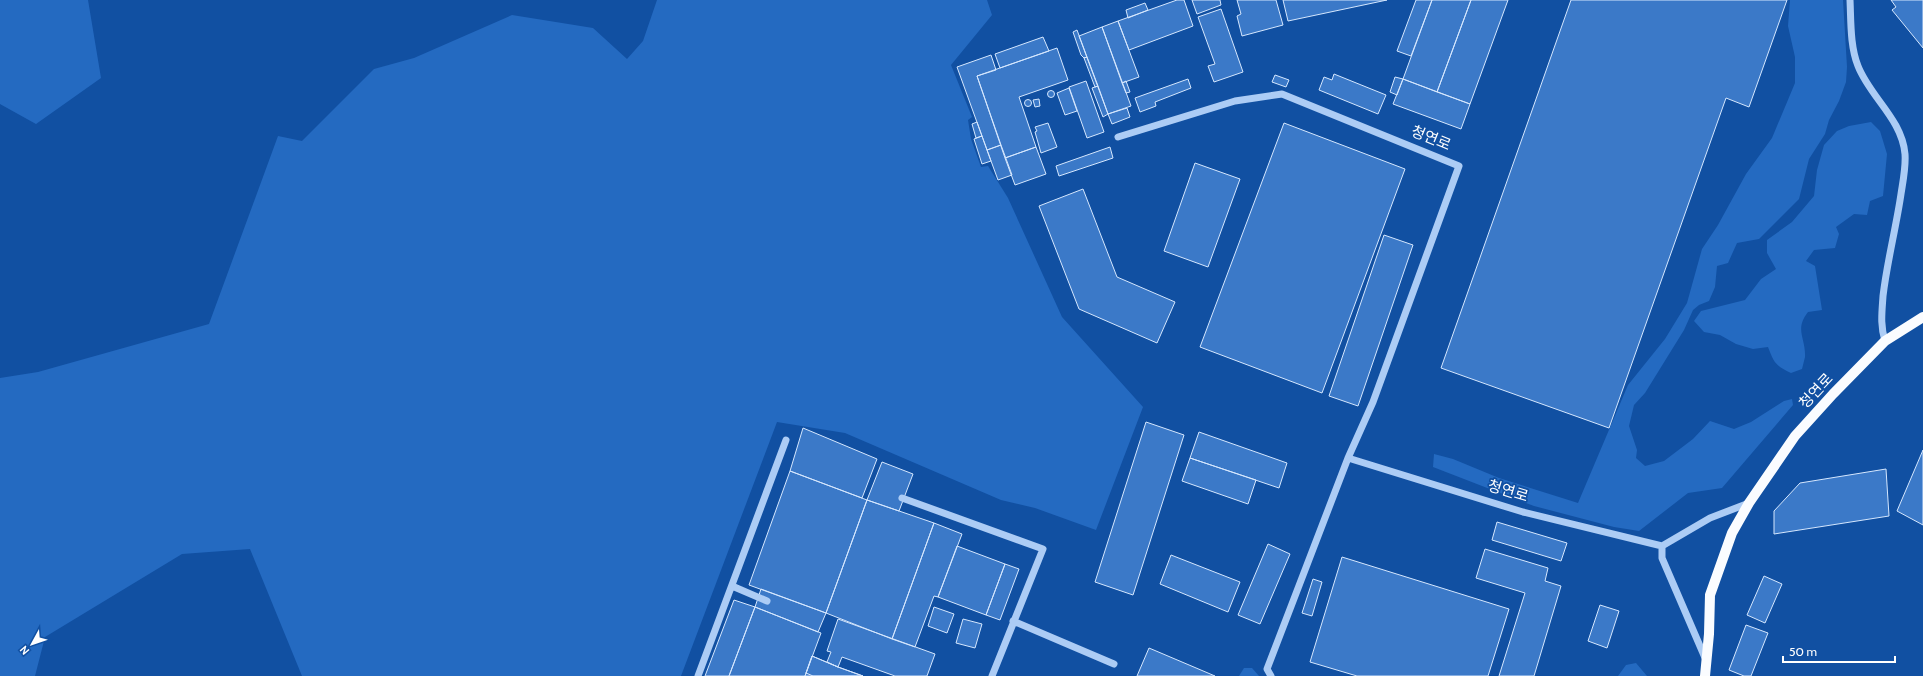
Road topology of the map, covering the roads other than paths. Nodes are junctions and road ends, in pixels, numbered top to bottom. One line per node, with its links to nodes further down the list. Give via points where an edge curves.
1 (1850, 0): 4 (street, via 1853,45 1858,66 1894,123 1904,154 1904,177 1885,281 1881,327)
2 (1118, 137): 6 (street, 청연로, via 1235,101 1282,94 1460,166 1373,402)
3 (1923, 317): 4 (main road, 청연로)
4 (1885, 341): 8 (main road, 청연로, via 1796,436)
5 (786, 440): 10 (street)
6 (1348, 458): 9 (street, 청연로, via 1523,512); 17 (street, 청연로, via 1267,669)
7 (902, 498): 12 (street, via 1042,549)
8 (1749, 503): 9 (street, via 1710,518); 13 (main road, 청연로, via 1732,533 1710,595)
9 (1662, 546): 13 (street, via 1662,558)
10 (732, 586): 11 (street); 15 (street)
11 (767, 601)
12 (1014, 621): 14 (street); 16 (street)
13 (1707, 661): 18 (main road, 청연로)
14 (1114, 664)
15 (698, 676)
16 (992, 676)
17 (1271, 676)
18 (1705, 676)

